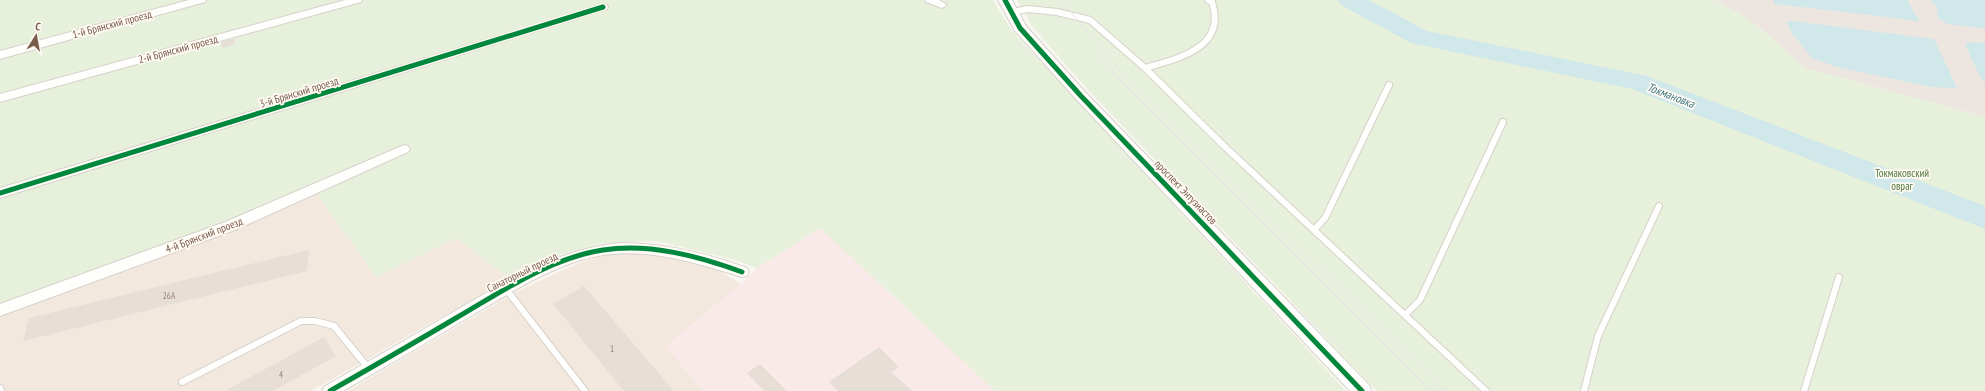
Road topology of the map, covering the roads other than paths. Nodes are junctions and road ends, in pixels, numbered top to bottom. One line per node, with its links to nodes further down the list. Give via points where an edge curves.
1 (201, 0): 8 (street, 1-й Брянский проезд)
2 (357, 0): 11 (street, 2-й Брянский проезд)
3 (930, 0): 5 (street)
4 (1208, 0): 9 (lane, via 1212,2 1216,14 1215,28 1204,42 1186,54)
5 (942, 5)
6 (1009, 6): 9 (lane, via 1057,12 1090,20); 26 (street, проспект Энтузиастов, via 1020,28 1081,96)
7 (603, 7): 14 (street, 3-й Брянский проезд)
8 (0, 55)
9 (1145, 68): 16 (lane)
10 (1389, 85): 16 (lane, via 1326,218)
11 (0, 98)
12 (1503, 122): 21 (lane, via 1420,300)
13 (404, 149): 20 (street, 4-й Брянский проезд, via 230,226)
14 (0, 193)
15 (1659, 206): 28 (lane, via 1598,336)
16 (1314, 230): 21 (lane)
17 (742, 272): 19 (street, Санаторный проезд, via 663,251 602,250 568,260)
18 (1839, 277): 29 (lane)
19 (506, 289): 22 (street, Санаторный проезд); 25 (lane)
20 (0, 310)
21 (1406, 314): 27 (lane)
22 (369, 369): 23 (lane, via 334,326 315,321 301,322); 24 (street, Санаторный проезд)
23 (182, 382)
24 (330, 391)
25 (585, 391)
26 (1362, 391)
27 (1486, 391)
28 (1584, 391)
29 (1804, 391)

